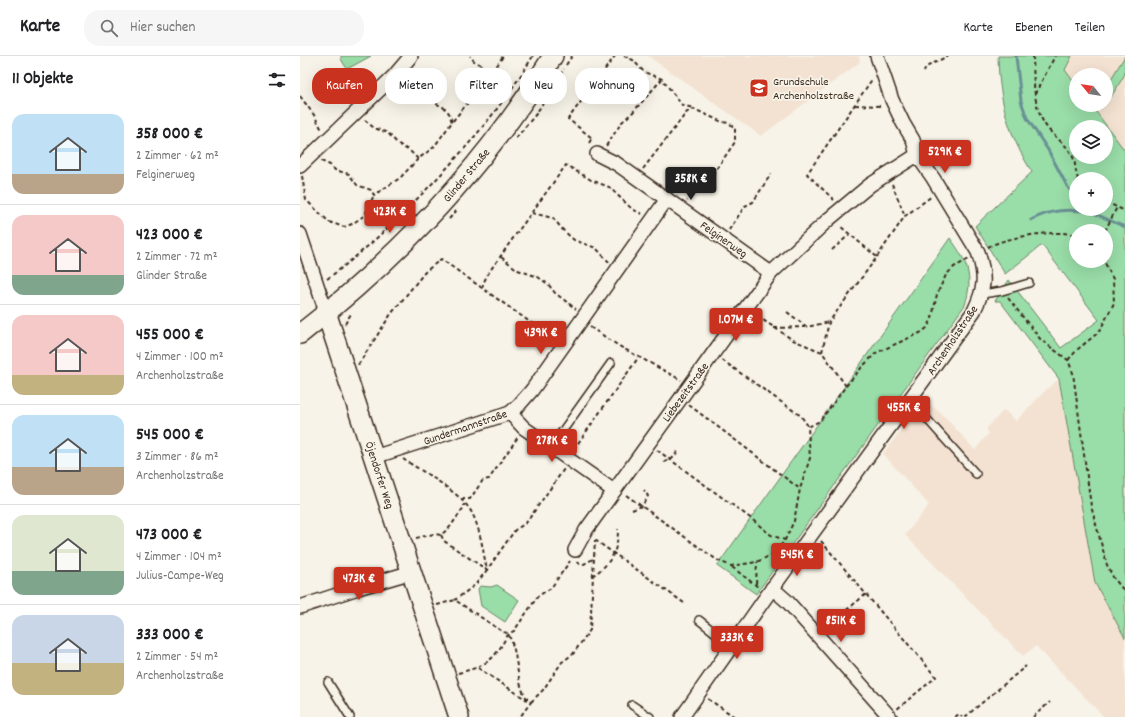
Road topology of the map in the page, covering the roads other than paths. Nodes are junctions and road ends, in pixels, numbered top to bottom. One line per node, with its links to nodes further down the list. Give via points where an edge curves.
1 (411, 56): 6 (street, via 398,72 327,140)
2 (553, 56): 12 (street, Glinder Straße, via 502,131 447,198 390,256)
3 (879, 61): 5 (street, Archenholzstraße, via 895,106 913,140)
4 (595, 151): 7 (street, Felginerweg)
5 (917, 155): 9 (street, Liebezeitstraße, via 870,185); 11 (street, Archenholzstraße, via 978,252 982,266)
6 (301, 170)
7 (667, 199): 9 (street, Felginerweg); 16 (street, Gundermannstraße, via 532,390)
8 (300, 234): 12 (street, Öjendorfer Weg)
9 (771, 272): 20 (street, Liebezeitstraße)
10 (1029, 283): 11 (lane)
11 (982, 294): 15 (street, Archenholzstraße, via 974,311)
12 (326, 312): 13 (street, Glinder Straße); 18 (street, Öjendorfer Weg)
13 (300, 334)
14 (610, 363): 17 (lane)
15 (910, 400): 19 (lane); 23 (street, Archenholzstraße)
16 (510, 413): 17 (street, via 524,428); 18 (street, Gundermannstraße)
17 (551, 447): 20 (street)
18 (383, 454): 22 (street, Öjendorfer Weg, via 401,542)
19 (976, 474)
20 (615, 489): 21 (street, Liebezeitstraße, via 586,530)
21 (574, 556)
22 (412, 572): 24 (street); 31 (street, Öjendorfer Weg)
23 (769, 593): 26 (street, Archenholzstraße); 29 (street, via 787,601)
24 (300, 607)
25 (699, 620): 26 (lane)
26 (732, 646): 33 (street, Archenholzstraße)
27 (328, 682): 30 (lane)
28 (632, 705): 32 (lane)
29 (889, 716)
30 (350, 717)
31 (459, 717)
32 (650, 717)
33 (682, 717)

